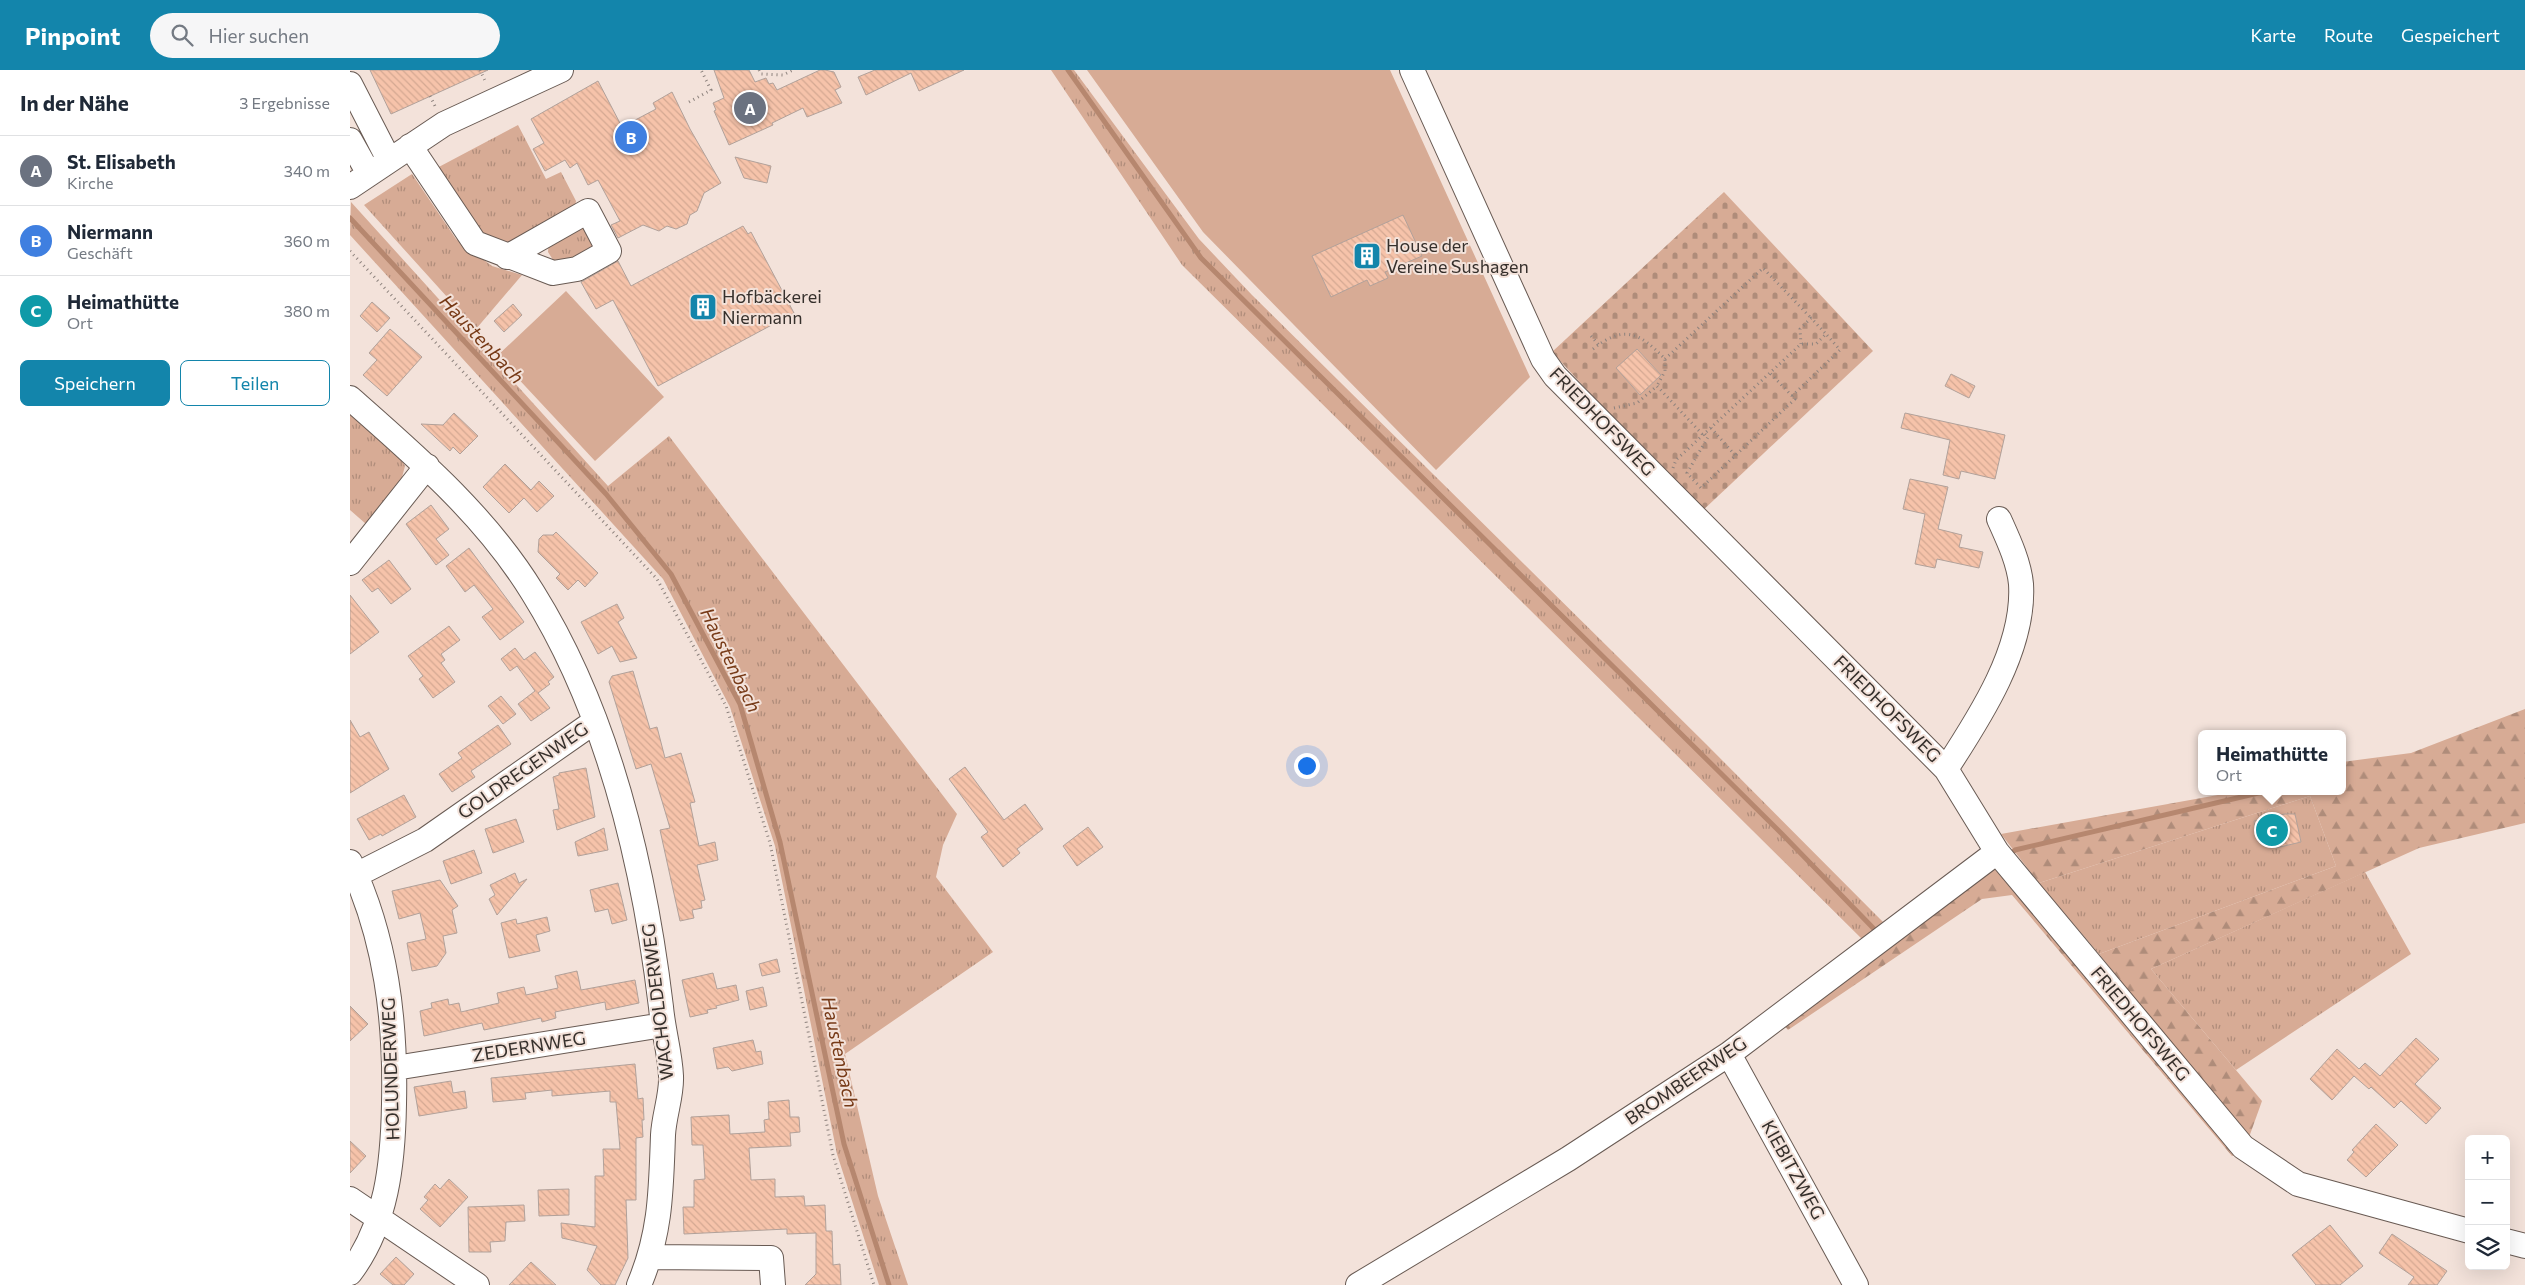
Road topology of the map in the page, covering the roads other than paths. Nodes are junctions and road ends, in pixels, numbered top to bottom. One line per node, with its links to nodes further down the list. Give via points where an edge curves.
1 (561, 70): 5 (street, via 444,124)
2 (1412, 70): 14 (street, FRIEDHOFSWEG, via 1542,359 1554,376)
3 (350, 84): 6 (street)
4 (350, 140): 7 (street)
5 (410, 146): 6 (street); 8 (street, via 475,244)
6 (389, 160): 7 (street)
7 (358, 182)
8 (507, 257)
9 (350, 398): 10 (street, GOLDREGENWEG)
10 (427, 466): 12 (street); 13 (street, GOLDREGENWEG, via 488,530 533,592 569,657)
11 (1999, 519): 14 (street, via 2021,582 2020,620 1997,684)
12 (350, 563)
13 (594, 722): 16 (street, GOLDREGENWEG, via 425,840); 17 (street, WACHOLDERWEG, via 631,835 653,938)
14 (1946, 768): 15 (street, FRIEDHOFSWEG)
15 (1998, 852): 18 (street, BROMBEERWEG); 22 (street, FRIEDHOFSWEG, via 2243,1147 2298,1184)
16 (353, 869): 19 (street, HOLUNDERWEG, via 382,953 391,1000)
17 (663, 1025): 19 (street, ZEDERNWEG); 25 (street, WACHOLDERWEG, via 671,1078 664,1116 660,1208)
18 (1729, 1054): 30 (street, BROMBEERWEG, via 1568,1159); 31 (street, KIEBITZWEG)
19 (395, 1068): 21 (street, HOLUNDERWEG, via 393,1151)
20 (350, 1200): 21 (street)
21 (380, 1219): 26 (street, HOLUNDERWEG); 27 (street)
22 (2465, 1230)
23 (2510, 1242): 24 (street)
24 (2525, 1246)
25 (651, 1257): 28 (street, WACHOLDERWEG); 29 (street, via 771,1258)
26 (350, 1274)
27 (477, 1285)
28 (638, 1285)
29 (773, 1285)
30 (1358, 1285)
31 (1856, 1285)

